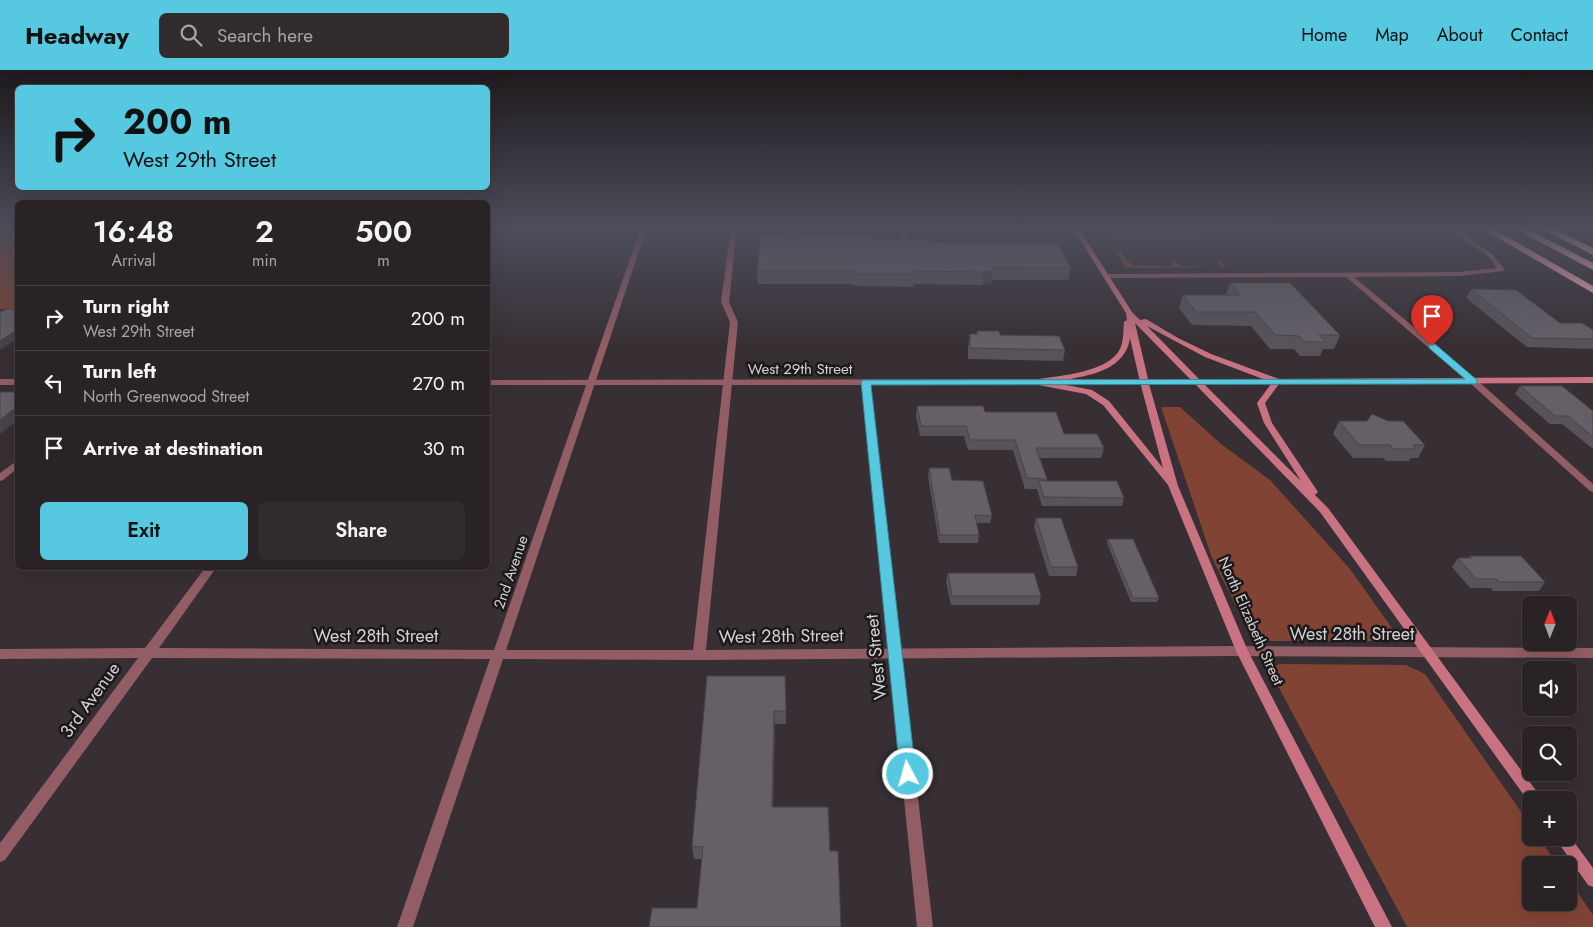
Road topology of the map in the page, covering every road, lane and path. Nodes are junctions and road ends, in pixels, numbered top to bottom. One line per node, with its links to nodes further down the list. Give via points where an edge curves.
1 (630, 267): 13 (street, 2nd Avenue)
2 (730, 267): 14 (street, via 726,302 734,322)
3 (1100, 267): 7 (main road, North Elizabeth Street)
4 (1500, 267): 6 (street, via 1502,270 1459,274)
5 (1553, 267): 8 (highway)
6 (1347, 274): 7 (street); 20 (street)
7 (1106, 276): 9 (main road, North Elizabeth Street)
8 (1593, 290)
9 (1129, 313): 16 (main road, via 1124,348 1117,359 1100,369); 17 (main road, North Elizabeth Street); 18 (main road, North Elizabeth Street); 19 (main road, via 1176,341)
10 (1593, 380): 20 (main road, West 29th Street)
11 (0, 382): 12 (street)
12 (15, 382)
13 (590, 382): 14 (street, West 29th Street); 21 (street, West 29th Street); 31 (street, 2nd Avenue)
14 (726, 382): 15 (street, West 29th Street); 35 (street)
15 (866, 382): 16 (street, West 29th Street); 32 (street, West Street)
16 (1038, 382): 17 (street, West 29th Street); 24 (main road, via 1089,392 1106,403)
17 (1144, 382): 18 (main road, West 29th Street); 24 (main road, North Elizabeth Street)
18 (1195, 382): 19 (main road, West 29th Street); 26 (main road, North Elizabeth Street)
19 (1277, 382): 20 (main road, West 29th Street); 26 (main road, via 1261,403 1268,423)
20 (1474, 382): 25 (street)
21 (490, 383)
22 (15, 466): 23 (street)
23 (0, 478)
24 (1173, 486): 28 (main road, North Elizabeth Street)
25 (1593, 489)
26 (1324, 510): 29 (main road, North Elizabeth Street)
27 (210, 570): 30 (street, 3rd Avenue)
28 (1242, 651): 29 (street, West 28th Street); 32 (street, West 28th Street); 42 (main road, North Elizabeth Street)
29 (1428, 652): 33 (street, West 28th Street); 36 (main road, North Elizabeth Street)
30 (148, 653): 31 (street, West 28th Street); 34 (street, West 28th Street); 38 (street, 3rd Avenue)
31 (499, 653): 35 (street, West 28th Street); 40 (street, 2nd Avenue)
32 (894, 653): 35 (street, West 28th Street); 41 (street, West Street)
33 (1593, 653)
34 (0, 654)
35 (699, 655)
36 (1528, 791)
37 (1568, 846): 39 (main road)
38 (0, 855)
39 (1593, 880)
40 (405, 927)
41 (925, 927)
42 (1384, 927)

